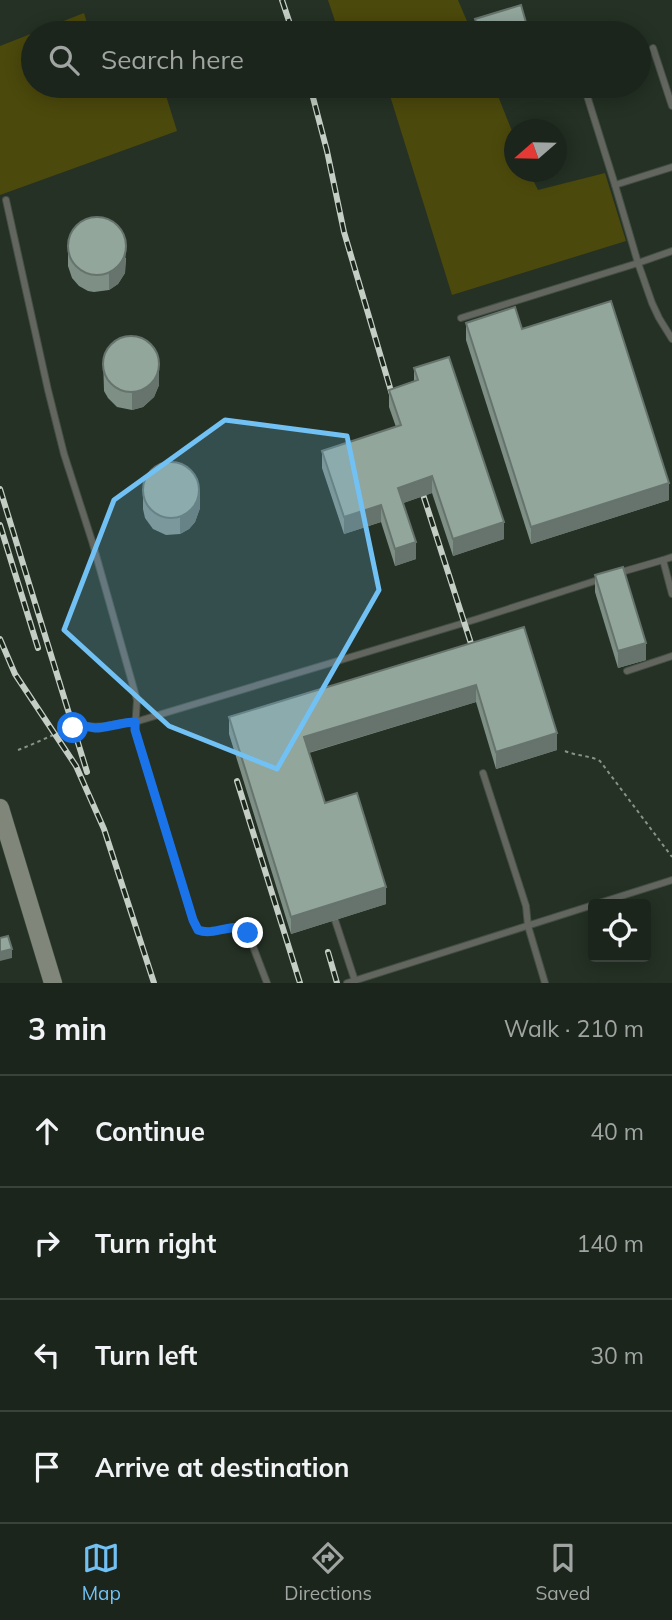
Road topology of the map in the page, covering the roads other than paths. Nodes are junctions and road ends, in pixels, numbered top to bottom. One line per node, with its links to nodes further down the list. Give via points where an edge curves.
1 (653, 48): 3 (lane)
2 (588, 98): 5 (lane)
3 (672, 106)
4 (672, 167): 5 (lane)
5 (615, 185): 8 (lane)
6 (6, 200): 16 (lane, via 64,454 137,701)
7 (672, 251): 8 (lane)
8 (638, 263): 9 (lane); 10 (lane, via 655,311)
9 (461, 318)
10 (672, 339)
11 (672, 557): 12 (lane)
12 (663, 560): 13 (lane); 16 (lane)
13 (672, 594)
14 (672, 656): 15 (lane)
15 (627, 671)
16 (135, 722): 17 (lane, via 98,728); 27 (lane, via 198,930 246,928)
17 (83, 725)
18 (483, 773): 24 (lane, via 526,906)
19 (0, 808): 26 (street)
20 (672, 880): 21 (lane)
21 (613, 899)
22 (588, 907): 24 (lane)
23 (335, 920): 25 (lane)
24 (528, 926): 25 (lane); 29 (lane)
25 (355, 982): 28 (lane)
26 (53, 983)
27 (267, 983)
28 (347, 983)
29 (545, 983)

